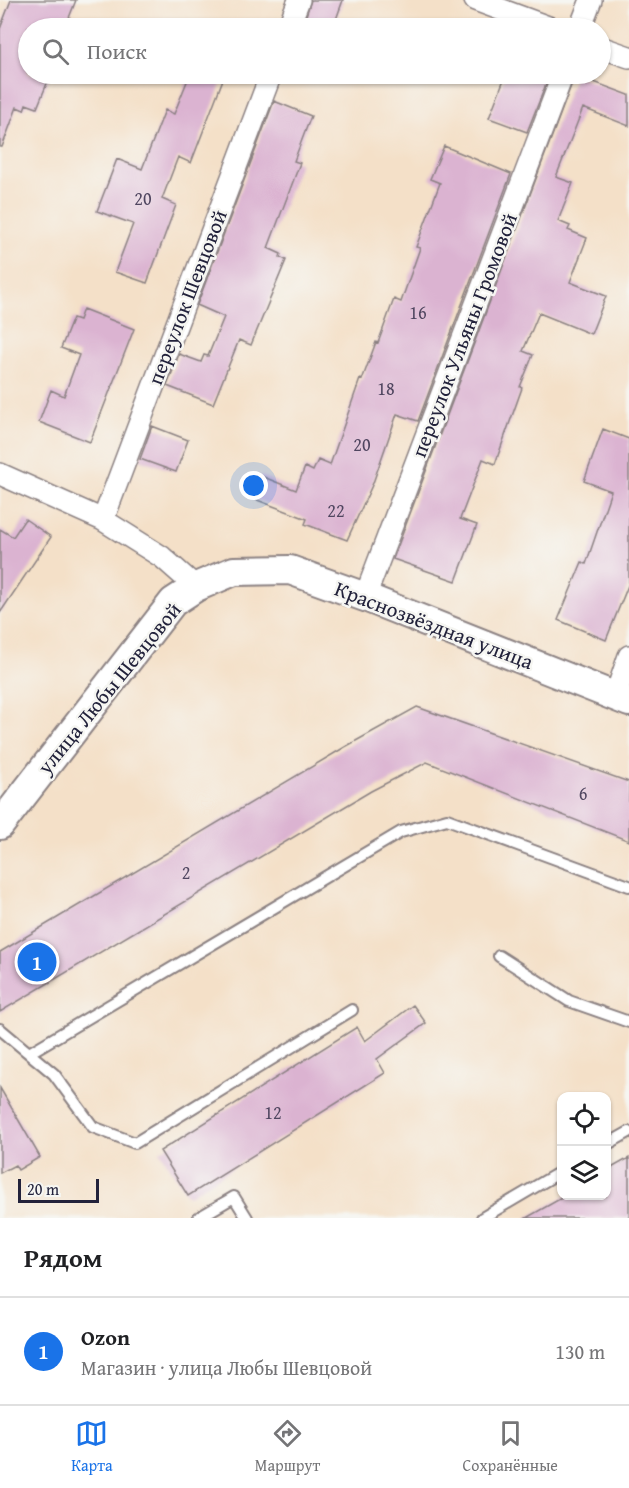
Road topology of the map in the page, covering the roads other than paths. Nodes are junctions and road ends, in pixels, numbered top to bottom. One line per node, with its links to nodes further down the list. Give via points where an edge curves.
1 (299, 0): 4 (street)
2 (475, 0): 5 (street)
3 (591, 0): 6 (street)
4 (292, 18)
5 (524, 18)
6 (584, 18)
7 (611, 51): 8 (street)
8 (629, 57)
9 (268, 84): 12 (street, переулок Шевцовой)
10 (559, 84): 15 (street, переулок Ульяны Громовой)
11 (0, 474): 12 (street)
12 (103, 520): 14 (street, via 162,557)
13 (234, 571): 14 (street, улица Любы Шевцовой); 15 (street, Краснозвёздная улица, via 290,570)
14 (196, 587): 18 (street, улица Любы Шевцовой, via 173,602)
15 (365, 597): 17 (street, Краснозвёздная улица)
16 (629, 656): 17 (street)
17 (622, 699)
18 (0, 825)
19 (629, 886): 24 (lane, via 447,819 401,832)
20 (499, 956): 22 (lane, via 569,1001)
21 (352, 1010): 24 (lane, via 135,1143 93,1127 54,1074)
22 (629, 1022)
23 (0, 1029): 24 (lane)
24 (29, 1053)
25 (629, 1132): 26 (lane)
26 (611, 1142)
27 (557, 1173): 30 (lane)
28 (198, 1218): 29 (lane, via 234,1197)
29 (247, 1218)
30 (482, 1218)

